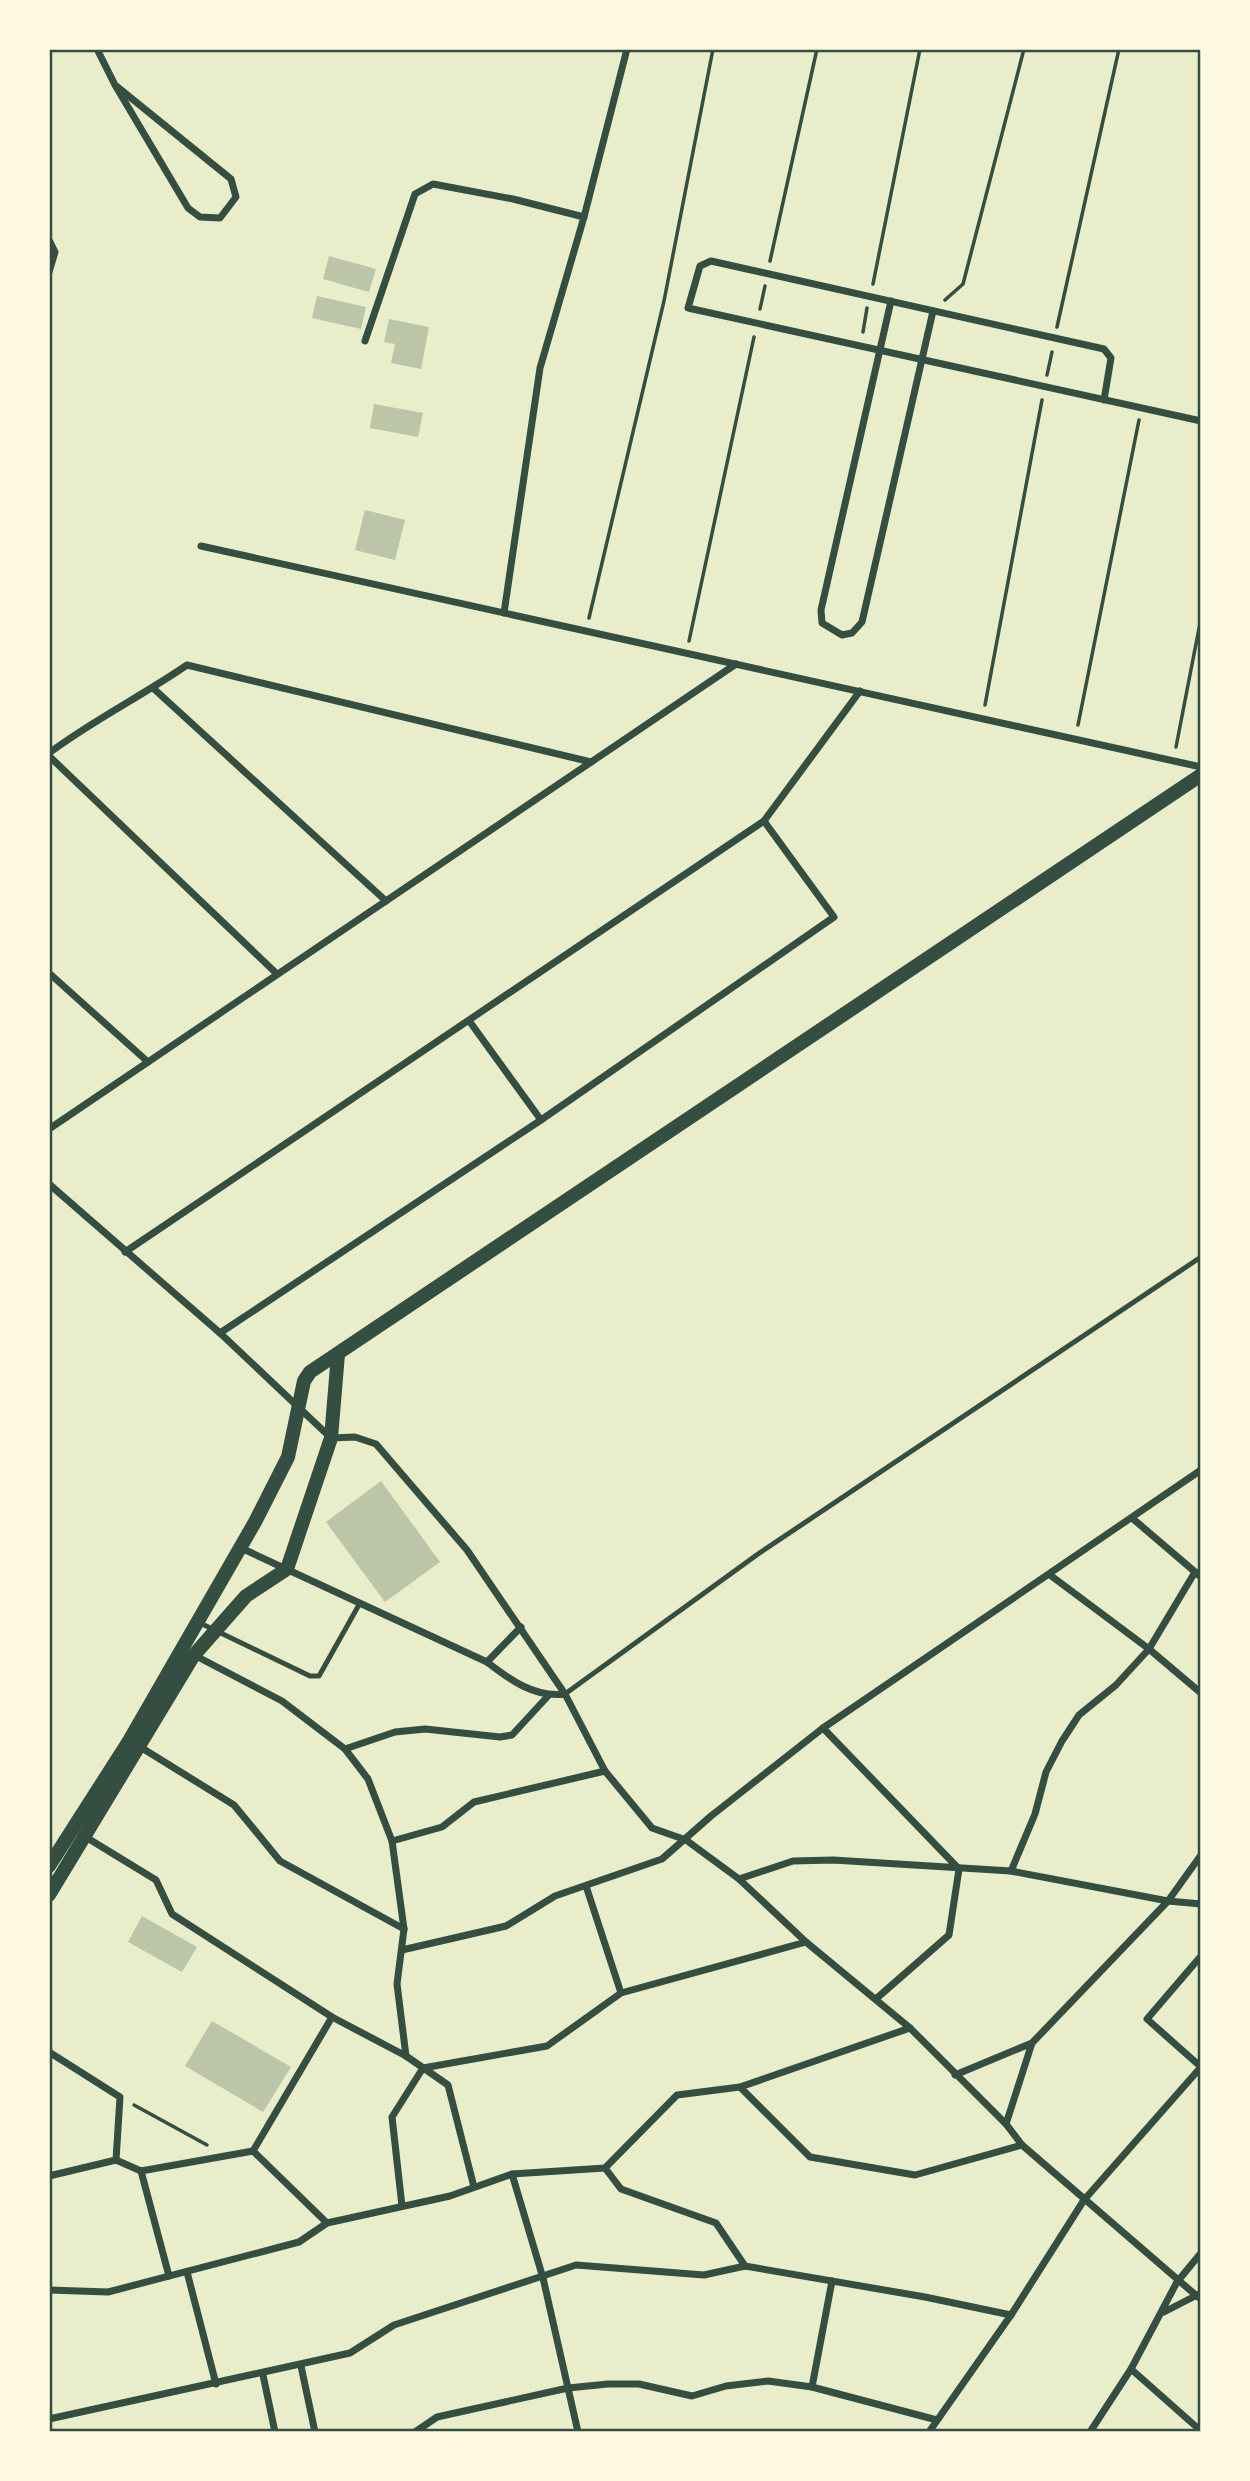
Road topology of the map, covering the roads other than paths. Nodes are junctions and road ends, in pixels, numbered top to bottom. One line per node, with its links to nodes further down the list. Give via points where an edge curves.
1 (97, 49): 3 (street)
2 (627, 49): 4 (street)
3 (115, 85): 3 (street, via 188,208 200,217 220,218 236,197 231,179)
4 (584, 217): 9 (street, via 433,184 415,194); 15 (street, via 540,368)
5 (49, 240): 6 (street, via 55,252)
6 (49, 272)
7 (891, 301): 8 (street); 10 (street); 10 (street, via 711,261 699,266 688,308)
8 (933, 311): 11 (street); 12 (street, via 1104,349 1111,358)
9 (365, 341)
10 (880, 350): 11 (street); 11 (street, via 821,610 822,623 842,635 852,633 862,622)
11 (922, 360): 12 (street)
12 (1104, 400): 13 (street)
13 (1201, 421)
14 (201, 546): 15 (street)
15 (504, 613): 16 (street)
16 (736, 664): 18 (street); 20 (street)
17 (153, 688): 19 (street, via 76,732); 20 (street, via 187,665); 24 (street)
18 (860, 691): 21 (street); 23 (street)
19 (49, 754): 26 (street)
20 (591, 762): 24 (street)
21 (1201, 767)
22 (1201, 775): 35 (main road)
23 (764, 821): 27 (street); 29 (street, via 834,917)
24 (386, 901): 26 (street)
25 (49, 973): 28 (street)
26 (277, 974): 28 (street)
27 (470, 1021): 29 (street); 32 (street)
28 (148, 1062): 30 (street)
29 (541, 1120): 34 (street)
30 (49, 1129)
31 (49, 1184): 32 (street)
32 (125, 1252): 34 (street)
33 (1201, 1257): 51 (lane, via 758,1555)
34 (220, 1333): 36 (street)
35 (338, 1354): 36 (main road, via 304,1381); 37 (main road)
36 (297, 1410): 37 (street); 40 (main road, via 288,1457)
37 (331, 1438): 41 (main road); 46 (street, via 368,1439 391,1458 467,1550)
38 (1201, 1470): 39 (street)
39 (1132, 1518): 42 (street); 43 (street)
40 (240, 1547): 41 (street); 45 (main road)
41 (287, 1569): 44 (street); 47 (main road, via 246,1597)
42 (1050, 1575): 48 (street); 54 (street)
43 (1198, 1575): 48 (street)
44 (360, 1603): 47 (lane, via 319,1676 310,1676); 50 (street)
45 (197, 1621): 47 (lane); 49 (main road)
46 (521, 1627): 50 (street); 51 (street)
47 (215, 1631): 49 (main road)
48 (1149, 1649): 52 (street); 64 (street, via 1116,1685 1079,1715 1062,1741 1046,1772)
49 (188, 1651): 55 (main road); 56 (street, via 282,1701)
50 (487, 1662): 53 (street, via 510,1680)
51 (565, 1693): 53 (street); 57 (street)
52 (1201, 1693)
53 (548, 1696): 56 (street, via 512,1735 425,1728 395,1732)
54 (823, 1728): 59 (street); 63 (street)
55 (135, 1744): 58 (main road); 70 (street, via 234,1805 280,1861)
56 (345, 1749): 60 (street, via 368,1779)
57 (605, 1770): 59 (street, via 652,1828); 60 (street, via 474,1802 442,1827)
58 (78, 1833): 62 (main road); 67 (main road); 76 (street, via 156,1880 172,1914)
59 (686, 1840): 65 (street); 66 (street, via 662,1859)
60 (392, 1841): 70 (street)
61 (1201, 1855): 68 (street)
62 (49, 1866)
63 (959, 1869): 64 (street); 65 (street, via 793,1861); 75 (street, via 949,1935)
64 (1012, 1871): 68 (street)
65 (739, 1879): 71 (street)
66 (586, 1886): 72 (street, via 555,1896 506,1926); 74 (street)
67 (49, 1895)
68 (1168, 1901): 69 (street); 78 (street)
69 (1201, 1904)
70 (404, 1929): 72 (street)
71 (806, 1942): 74 (street); 75 (street)
72 (402, 1950): 80 (street, via 397,1984)
73 (1201, 1956): 81 (street, via 1147,2019)
74 (621, 1993): 82 (street, via 547,2046)
75 (877, 1998): 77 (street)
76 (332, 2017): 80 (street); 87 (street)
77 (910, 2028): 83 (street); 84 (street)
78 (1032, 2043): 83 (street); 85 (street)
79 (49, 2052): 88 (street, via 120,2097)
80 (406, 2056): 82 (street)
81 (1201, 2067): 94 (street)
82 (423, 2068): 93 (street, via 448,2085); 95 (street, via 392,2117)
83 (955, 2075): 85 (street)
84 (740, 2087): 86 (street, via 810,2157 915,2175); 89 (street, via 677,2095)
85 (1006, 2123): 86 (street)
86 (1022, 2145): 94 (street)
87 (253, 2151): 90 (street); 96 (street)
88 (116, 2160): 90 (street); 92 (street)
89 (605, 2168): 91 (street); 98 (street, via 621,2189 716,2223)
90 (141, 2171): 100 (street)
91 (512, 2174): 93 (street); 101 (street)
92 (49, 2176)
93 (474, 2187): 95 (street)
94 (1083, 2200): 103 (street); 107 (street)
95 (402, 2206): 96 (street)
96 (327, 2223): 99 (street, via 299,2242)
97 (1201, 2253): 103 (street)
98 (745, 2266): 101 (street, via 694,2275 576,2265); 102 (street)
99 (187, 2272): 100 (street); 111 (street)
100 (169, 2276): 104 (street, via 108,2292)
101 (543, 2278): 108 (street, via 394,2325 350,2353); 113 (street)
102 (832, 2281): 107 (street); 112 (street)
103 (1177, 2282): 105 (street); 106 (street)
104 (49, 2290)
105 (1199, 2295): 106 (street)
106 (1164, 2312): 109 (street)
107 (1011, 2315): 115 (street)
108 (301, 2366): 110 (street); 118 (street)
109 (1131, 2369): 116 (street); 122 (street)
110 (263, 2375): 111 (street); 117 (street)
111 (216, 2384): 114 (street)
112 (812, 2387): 113 (street, via 768,2381 691,2396 639,2384); 115 (street)
113 (568, 2388): 119 (street, via 437,2417); 120 (street)
114 (49, 2419)
115 (937, 2420): 121 (street)
116 (1201, 2431)
117 (275, 2432)
118 (315, 2432)
119 (415, 2432)
120 (578, 2432)
121 (929, 2432)
122 (1090, 2432)

